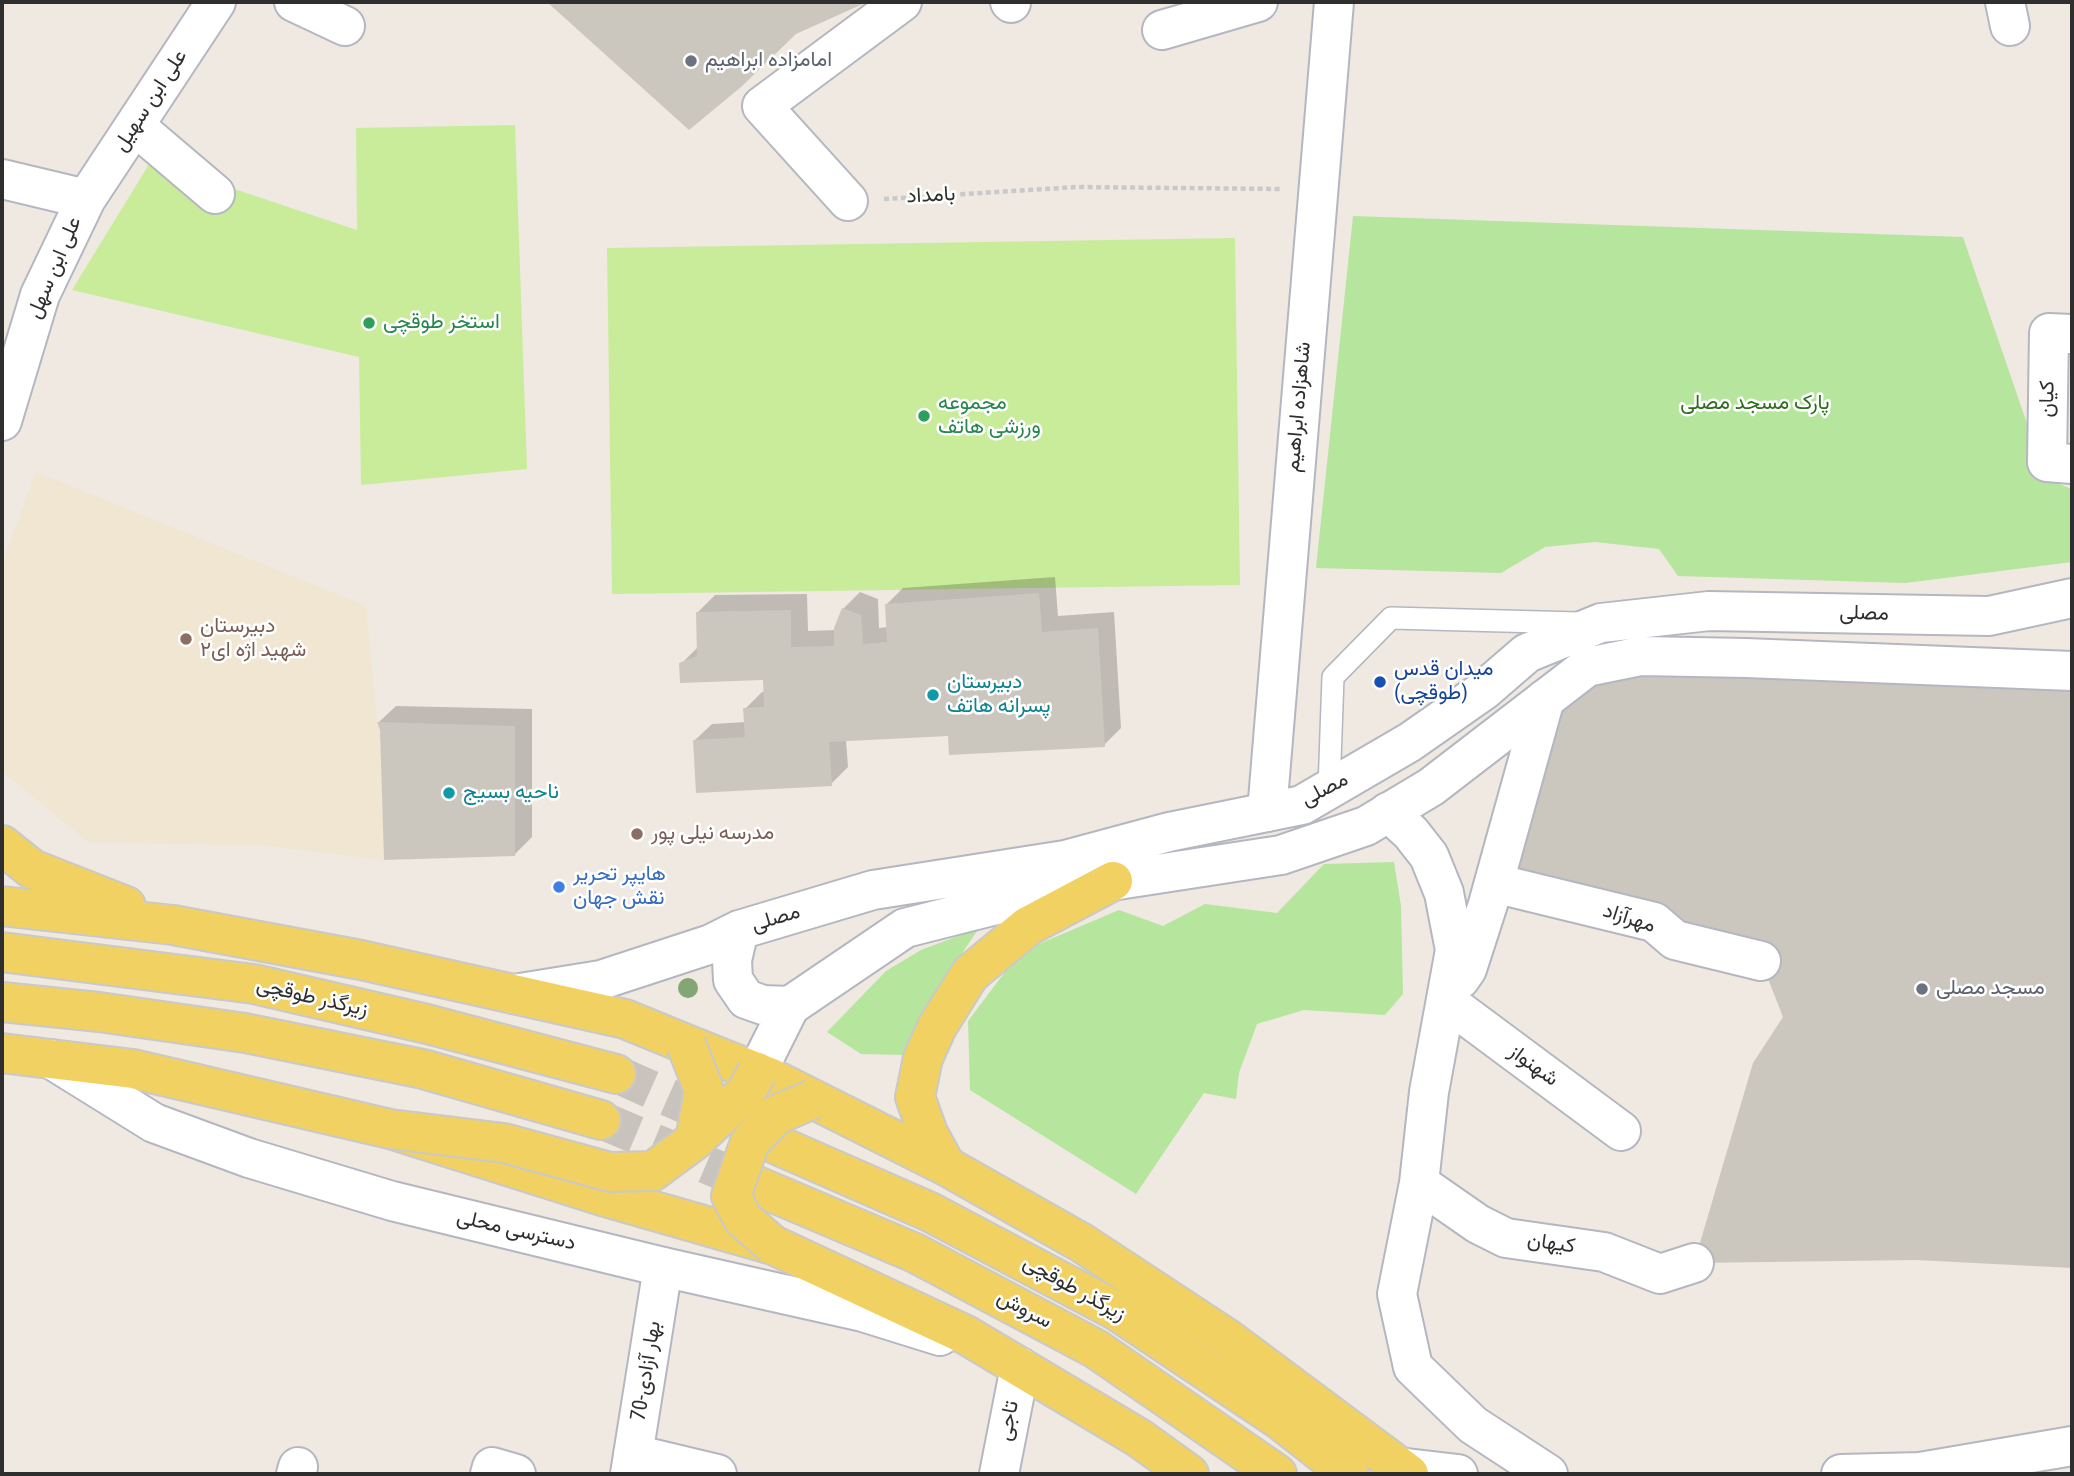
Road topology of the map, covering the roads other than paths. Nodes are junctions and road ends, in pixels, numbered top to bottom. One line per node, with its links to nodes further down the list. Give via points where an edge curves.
1 (216, 2): 8 (street, علی ابن سهیل)
2 (295, 2): 6 (street)
3 (902, 2): 12 (street, via 762,106)
4 (1258, 2): 7 (street)
5 (1334, 2): 21 (street, شاهزاده ابراهیم)
6 (345, 26)
7 (1162, 30)
8 (135, 126): 10 (street); 11 (street, علی ابن سهیل)
9 (2, 179): 11 (street, علی ابن سهل)
10 (215, 194)
11 (86, 199): 14 (street, علی ابن سهل, via 40,295)
12 (848, 201)
13 (2072, 334): 15 (street, کیان, via 2049,334 2047,462)
14 (2, 421)
15 (2072, 464)
16 (2072, 598): 17 (street, مصلی, via 1989,616 1709,611)
17 (1601, 623): 20 (street, مصلی, via 1527,653 1483,691 1410,742); 20 (lane, via 1391,618 1333,677)
18 (2072, 671): 19 (street, مصلی, via 1641,656 1587,667)
19 (1545, 699): 22 (street, مصلی, via 1431,787); 25 (street)
20 (1329, 789): 21 (street, مصلی, via 1302,804)
21 (1267, 812): 28 (street, مصلی, via 1065,860 873,890)
22 (1388, 812): 24 (street, مصلی, via 1366,826 1281,855); 32 (street, via 1429,856 1444,893 1455,950)
23 (2, 845): 27 (main road, via 32,869)
24 (1113, 881): 34 (street, مصلی, via 1059,888 905,928); 47 (main road, via 1028,926 970,974 937,1027 923,1058 915,1097)
25 (1494, 883): 30 (street, مهرآزاد, via 1654,922 1675,940); 32 (street, via 1467,969)
26 (2, 906): 27 (main road)
27 (173, 925): 31 (main road)
28 (739, 930): 31 (street, مصلی, via 711,944 601,979); 34 (street, via 733,979 746,999)
29 (2, 952): 40 (main road, زیرگذر طوقچی, via 254,984)
30 (1760, 961)
31 (514, 994): 35 (main road, via 625,1019)
32 (1446, 1001): 44 (street, شهنواز); 49 (street)
33 (2, 1002): 42 (main road, via 259,1036 423,1069)
34 (790, 1006): 39 (street, مصلی)
35 (686, 1044): 39 (main road); 45 (main road, bridge, via 704,1090)
36 (2, 1053): 37 (main road)
37 (51, 1059): 38 (main road); 43 (main road, via 133,1069); 52 (street, دسترسی محلی, via 154,1123 249,1158 392,1201)
38 (2, 1072)
39 (757, 1072): 41 (main road); 45 (main road, bridge, via 746,1092)
40 (616, 1074)
41 (813, 1099): 47 (main road); 50 (main road, bridge, via 776,1115 750,1142 731,1195 743,1219)
42 (601, 1120)
43 (390, 1129): 45 (main road, bridge, via 504,1143 610,1172 653,1171); 50 (main road)
44 (1621, 1131)
45 (695, 1140)
46 (775, 1144): 63 (main road, زیرگذر طوقچی, via 930,1212 1117,1311 1280,1420)
47 (946, 1166): 56 (main road, via 1082,1243 1228,1339)
48 (750, 1183): 62 (main road, سروش, via 915,1252 1096,1349)
49 (1419, 1183): 51 (street, کیهان, via 1506,1238 1604,1252 1660,1274); 65 (street, via 1397,1294 1413,1367 1473,1425)
50 (774, 1245): 53 (main road, via 966,1335)
51 (1694, 1263)
52 (663, 1267): 53 (street, دسترسی محلی, via 863,1312); 55 (street, 70-بهار آزادی)
53 (1009, 1361): 60 (street, تاجی); 61 (main road, via 1139,1438)
54 (2072, 1446): 66 (street, via 1920,1472)
55 (631, 1464): 59 (street)
56 (1404, 1470): 64 (street)
57 (490, 1474): 58 (street, via 492,1467)
58 (516, 1474)
59 (717, 1474)
60 (999, 1474)
61 (1189, 1474)
62 (1277, 1474)
63 (1349, 1474)
64 (1458, 1474)
65 (1548, 1474)
66 (1841, 1474)

